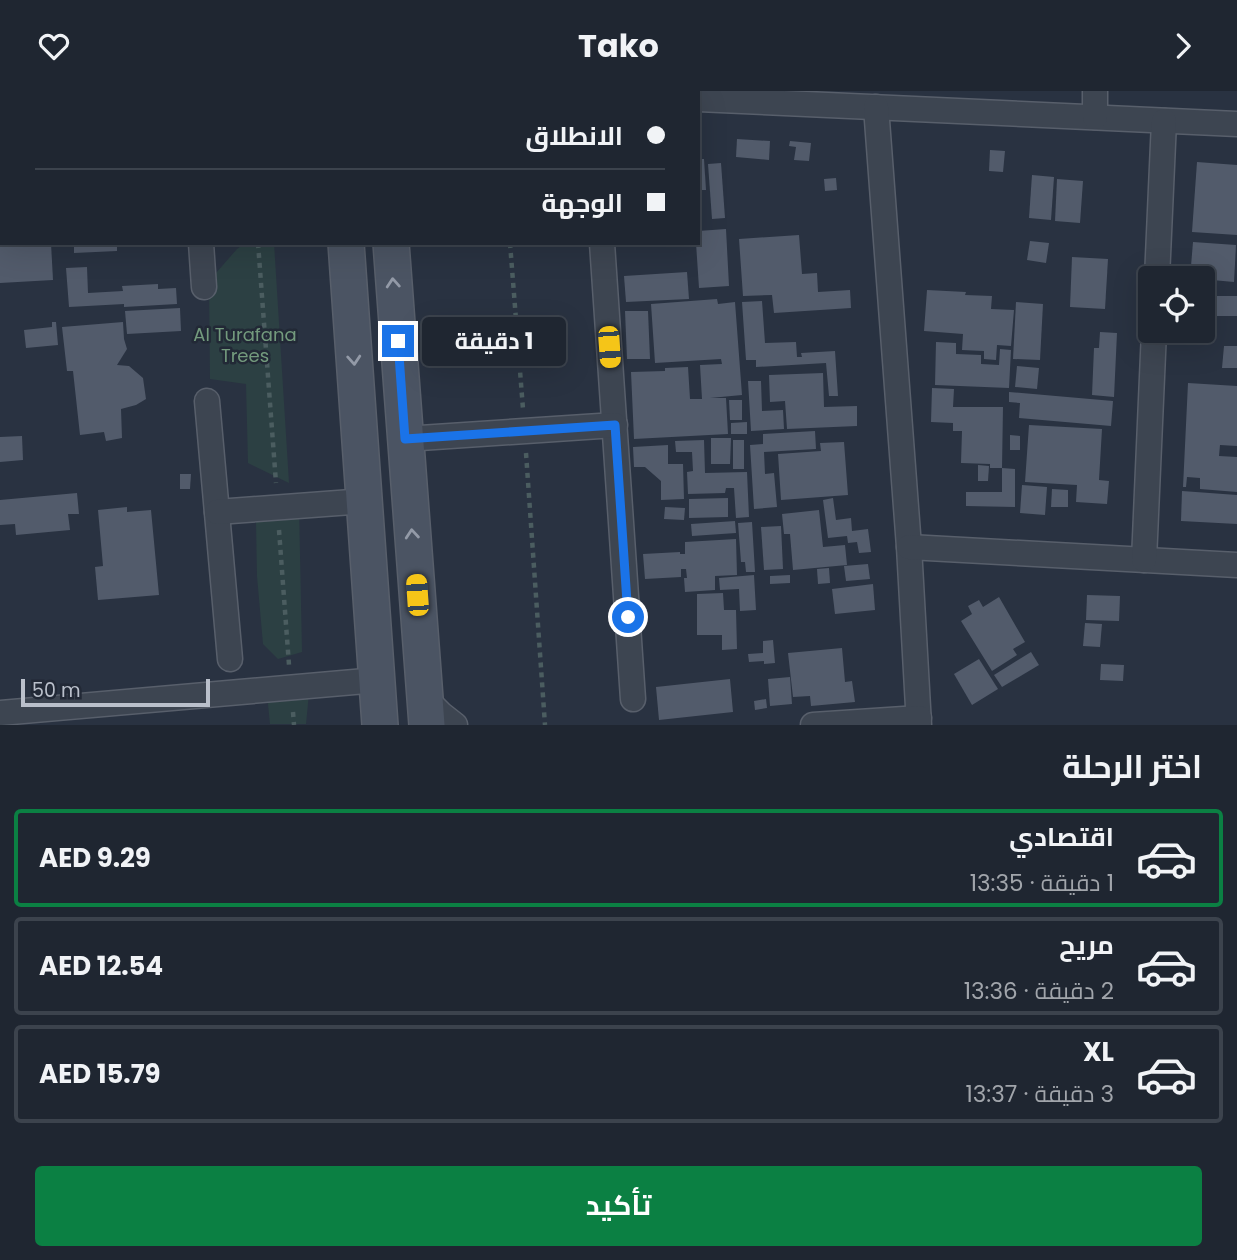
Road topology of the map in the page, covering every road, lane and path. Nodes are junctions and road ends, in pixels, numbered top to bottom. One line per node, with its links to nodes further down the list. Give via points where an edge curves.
1 (1096, 91): 4 (street)
2 (700, 99): 3 (street)
3 (876, 107): 4 (street); 21 (street)
4 (1094, 117): 5 (street)
5 (1164, 121): 6 (street); 12 (street)
6 (1237, 124)
7 (201, 245): 13 (street)
8 (346, 245): 19 (main road, one-way to 19)
9 (391, 245): 18 (main road, one-way to 9)
10 (510, 245): 17 (path)
11 (602, 245): 16 (street)
12 (1158, 266)
13 (204, 287)
14 (1153, 343): 22 (street)
15 (207, 401): 20 (street)
16 (615, 425): 17 (street); 27 (street)
17 (525, 432): 18 (street); 33 (path)
18 (405, 439): 28 (main road, one-way to 18)
19 (365, 501): 20 (street); 24 (main road)
20 (217, 512): 25 (street)
21 (909, 547): 22 (street); 30 (street)
22 (1144, 560): 23 (street)
23 (1237, 565)
24 (373, 603): 26 (main road); 28 (main road, via 383,599 394,603)
25 (230, 659)
26 (377, 680): 29 (street); 31 (main road)
27 (633, 699)
28 (426, 711): 32 (street, via 441,714)
29 (0, 713)
30 (919, 721): 34 (street)
31 (380, 725)
32 (455, 725)
33 (545, 725)
34 (813, 725)

